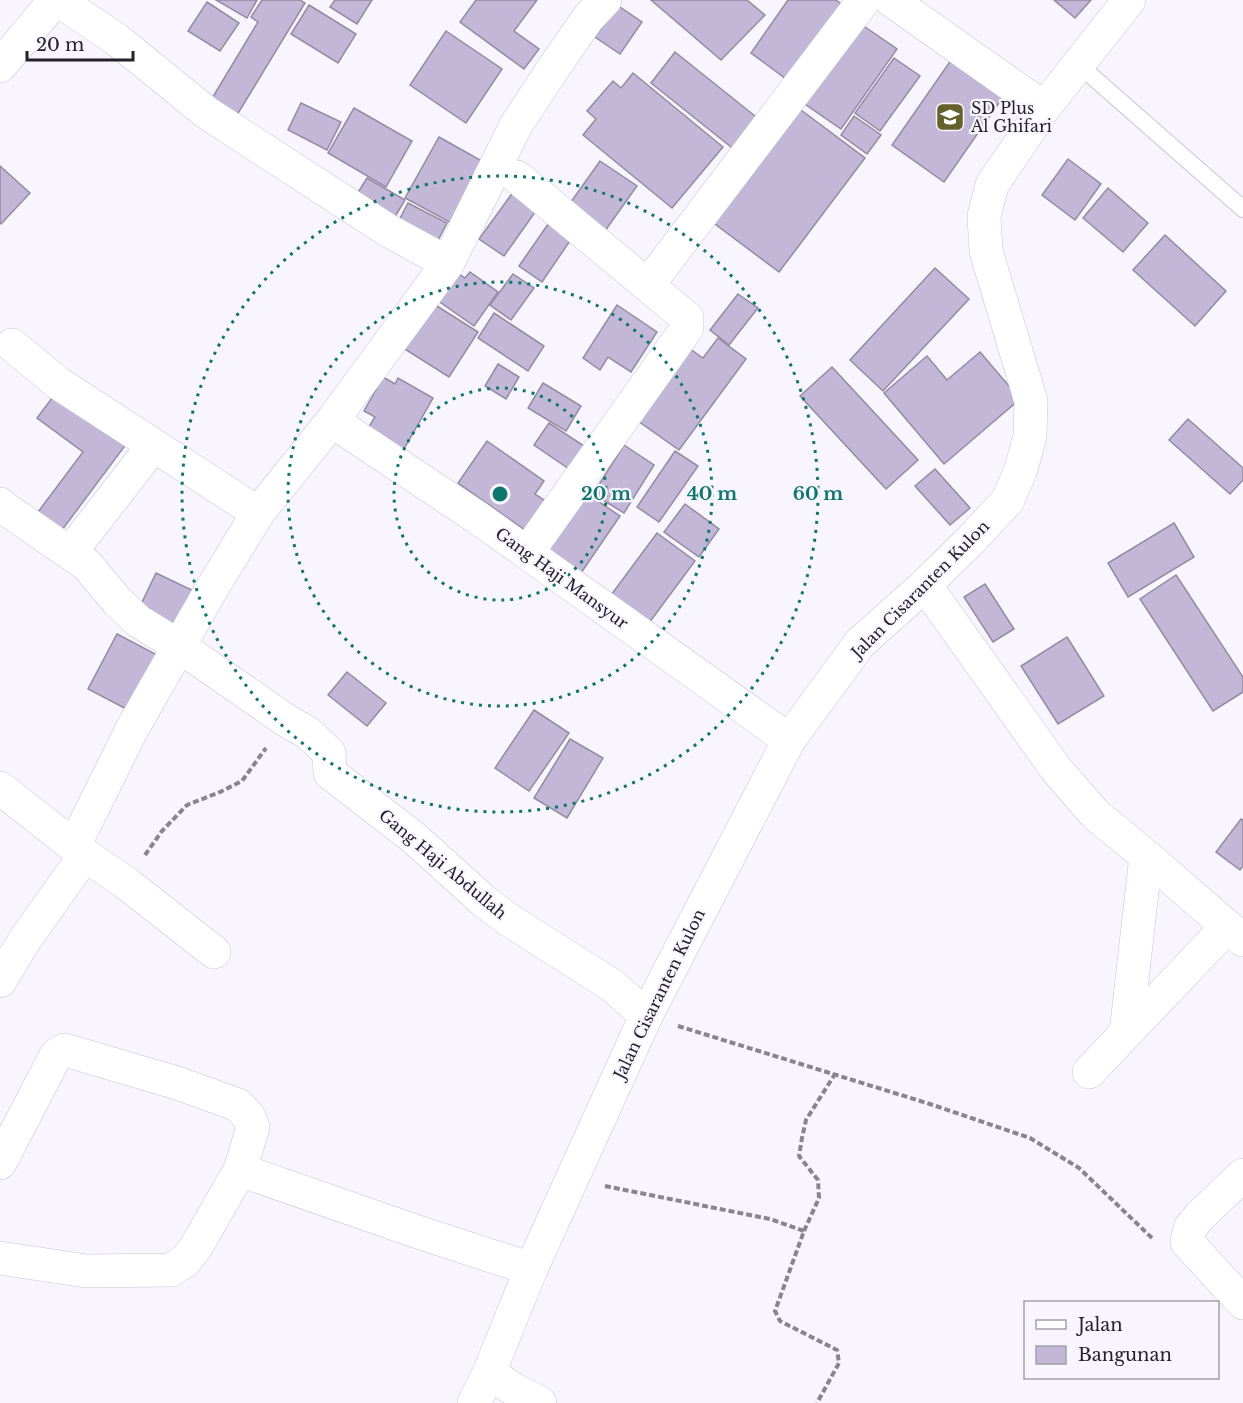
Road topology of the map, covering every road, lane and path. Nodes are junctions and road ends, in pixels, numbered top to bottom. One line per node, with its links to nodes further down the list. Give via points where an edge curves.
1 (57, 0): 7 (street); 11 (street, via 116,39 207,113 389,231)
2 (605, 0): 11 (street, via 588,18 516,125)
3 (864, 0): 12 (street)
4 (891, 0): 8 (street)
5 (1129, 0): 6 (street, Jalan Cisaranten Kulon)
6 (1078, 64): 8 (street, Jalan Cisaranten Kulon); 10 (lane)
7 (0, 66)
8 (1044, 108): 20 (street, Jalan Cisaranten Kulon, via 992,185 984,216 986,251 1031,401 1030,436 1008,500)
9 (528, 186): 12 (street)
10 (1243, 210)
11 (448, 263): 14 (street)
12 (648, 285): 19 (street, via 687,318 687,328)
13 (4, 345): 15 (street)
14 (332, 421): 17 (street); 19 (street, Gang Haji Mansyur)
15 (153, 446): 17 (street); 18 (street)
16 (0, 504): 18 (street, Gang Haji Abdullah)
17 (258, 513): 21 (street)
18 (69, 553): 21 (street, Gang Haji Abdullah, via 87,565 138,621)
19 (527, 553): 23 (street, Gang Haji Mansyur)
20 (925, 585): 23 (street, Jalan Cisaranten Kulon, via 860,643); 26 (street, via 1056,769 1095,814)
21 (179, 646): 22 (street, Gang Haji Abdullah); 25 (street, via 132,729)
22 (287, 721): 27 (path, via 242,781 187,805 162,831); 31 (street, Gang Haji Abdullah, via 308,733 329,753 330,773 414,838 485,902 613,986)
23 (789, 740): 31 (street, Jalan Cisaranten Kulon)
24 (0, 788): 25 (street)
25 (79, 850): 27 (street); 30 (street)
26 (1146, 856): 28 (street); 32 (street)
27 (126, 883): 29 (street)
28 (1235, 934): 32 (street)
29 (214, 952)
30 (0, 981)
31 (646, 1016): 34 (path); 38 (street, Jalan Cisaranten Kulon)
32 (1126, 1033): 33 (street)
33 (1089, 1072)
34 (835, 1074): 39 (path, via 807,1120 802,1138 799,1156 818,1180 819,1198); 40 (path, via 1030,1138 1079,1168)
35 (0, 1163): 36 (street, via 56,1055 65,1050 238,1105 253,1127)
36 (240, 1170): 41 (street, via 196,1247 186,1261 171,1270 87,1271); 42 (street)
37 (1243, 1175): 43 (street, via 1200,1216 1190,1228 1187,1242)
38 (572, 1179): 39 (path, via 770,1219); 42 (street, Jalan Cisaranten Kulon)
39 (804, 1231): 47 (path, via 775,1311 780,1321 837,1350 839,1363)
40 (1158, 1245)
41 (0, 1258)
42 (531, 1269): 44 (street, Jalan Cisaranten Kulon)
43 (1243, 1303)
44 (489, 1373): 45 (street, Jalan Cisaranten Kulon); 46 (street)
45 (474, 1403)
46 (540, 1403)
47 (817, 1403)

